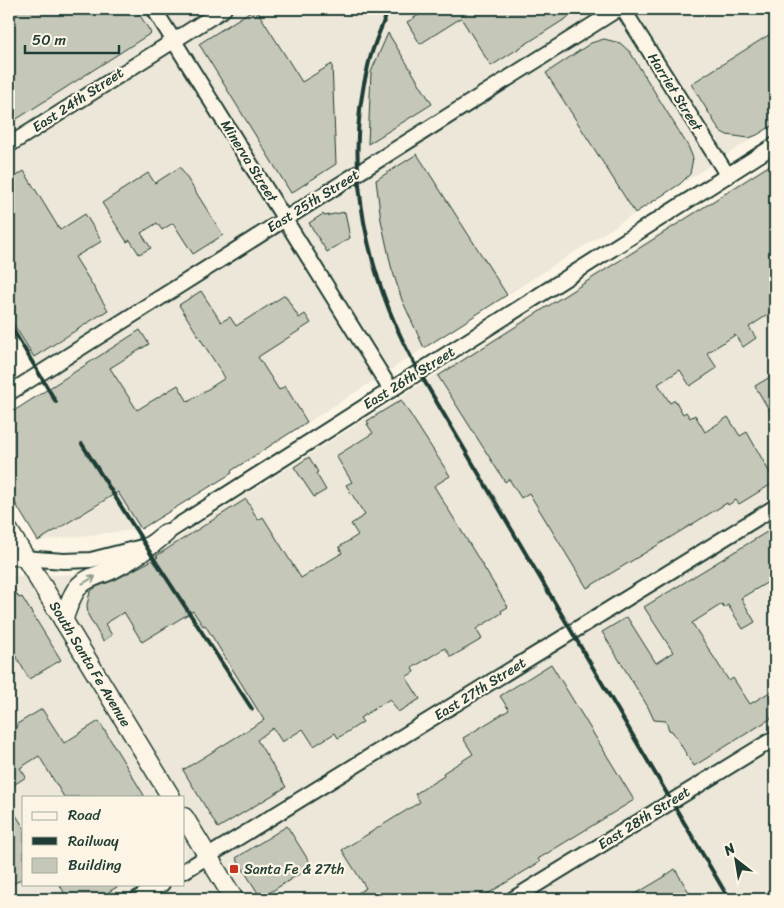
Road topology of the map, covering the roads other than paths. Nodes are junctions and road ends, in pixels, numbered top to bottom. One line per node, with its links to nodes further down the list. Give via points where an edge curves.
1 (154, 9): 5 (street, Minerva Street)
2 (224, 9): 5 (street, East 24th Street)
3 (618, 9): 9 (street, East 25th Street)
4 (623, 9): 8 (street, Harriet Street)
5 (174, 40): 6 (street, East 24th Street); 9 (street, Minerva Street)
6 (9, 145)
7 (775, 146): 8 (street, East 26th Street)
8 (728, 176): 11 (street, East 26th Street)
9 (285, 219): 10 (street, East 25th Street); 11 (street, Minerva Street)
10 (10, 388)
11 (391, 390): 14 (street, East 26th Street)
12 (775, 507): 20 (street, East 27th Street)
13 (9, 531): 15 (main road, South Santa Fe Avenue)
14 (166, 533): 15 (street, East 26th Street, via 146,546 91,560); 16 (main road, one-way to 14, via 75,592 86,580 115,568)
15 (17, 557): 16 (main road, South Santa Fe Avenue)
16 (63, 620): 18 (main road, South Santa Fe Avenue)
17 (775, 738): 25 (street, East 28th Street)
18 (170, 796)
19 (185, 820): 20 (main road)
20 (208, 857): 21 (street, East 27th Street); 24 (main road)
21 (185, 870)
22 (159, 886): 23 (street)
23 (137, 899)
24 (234, 899)
25 (513, 899)

